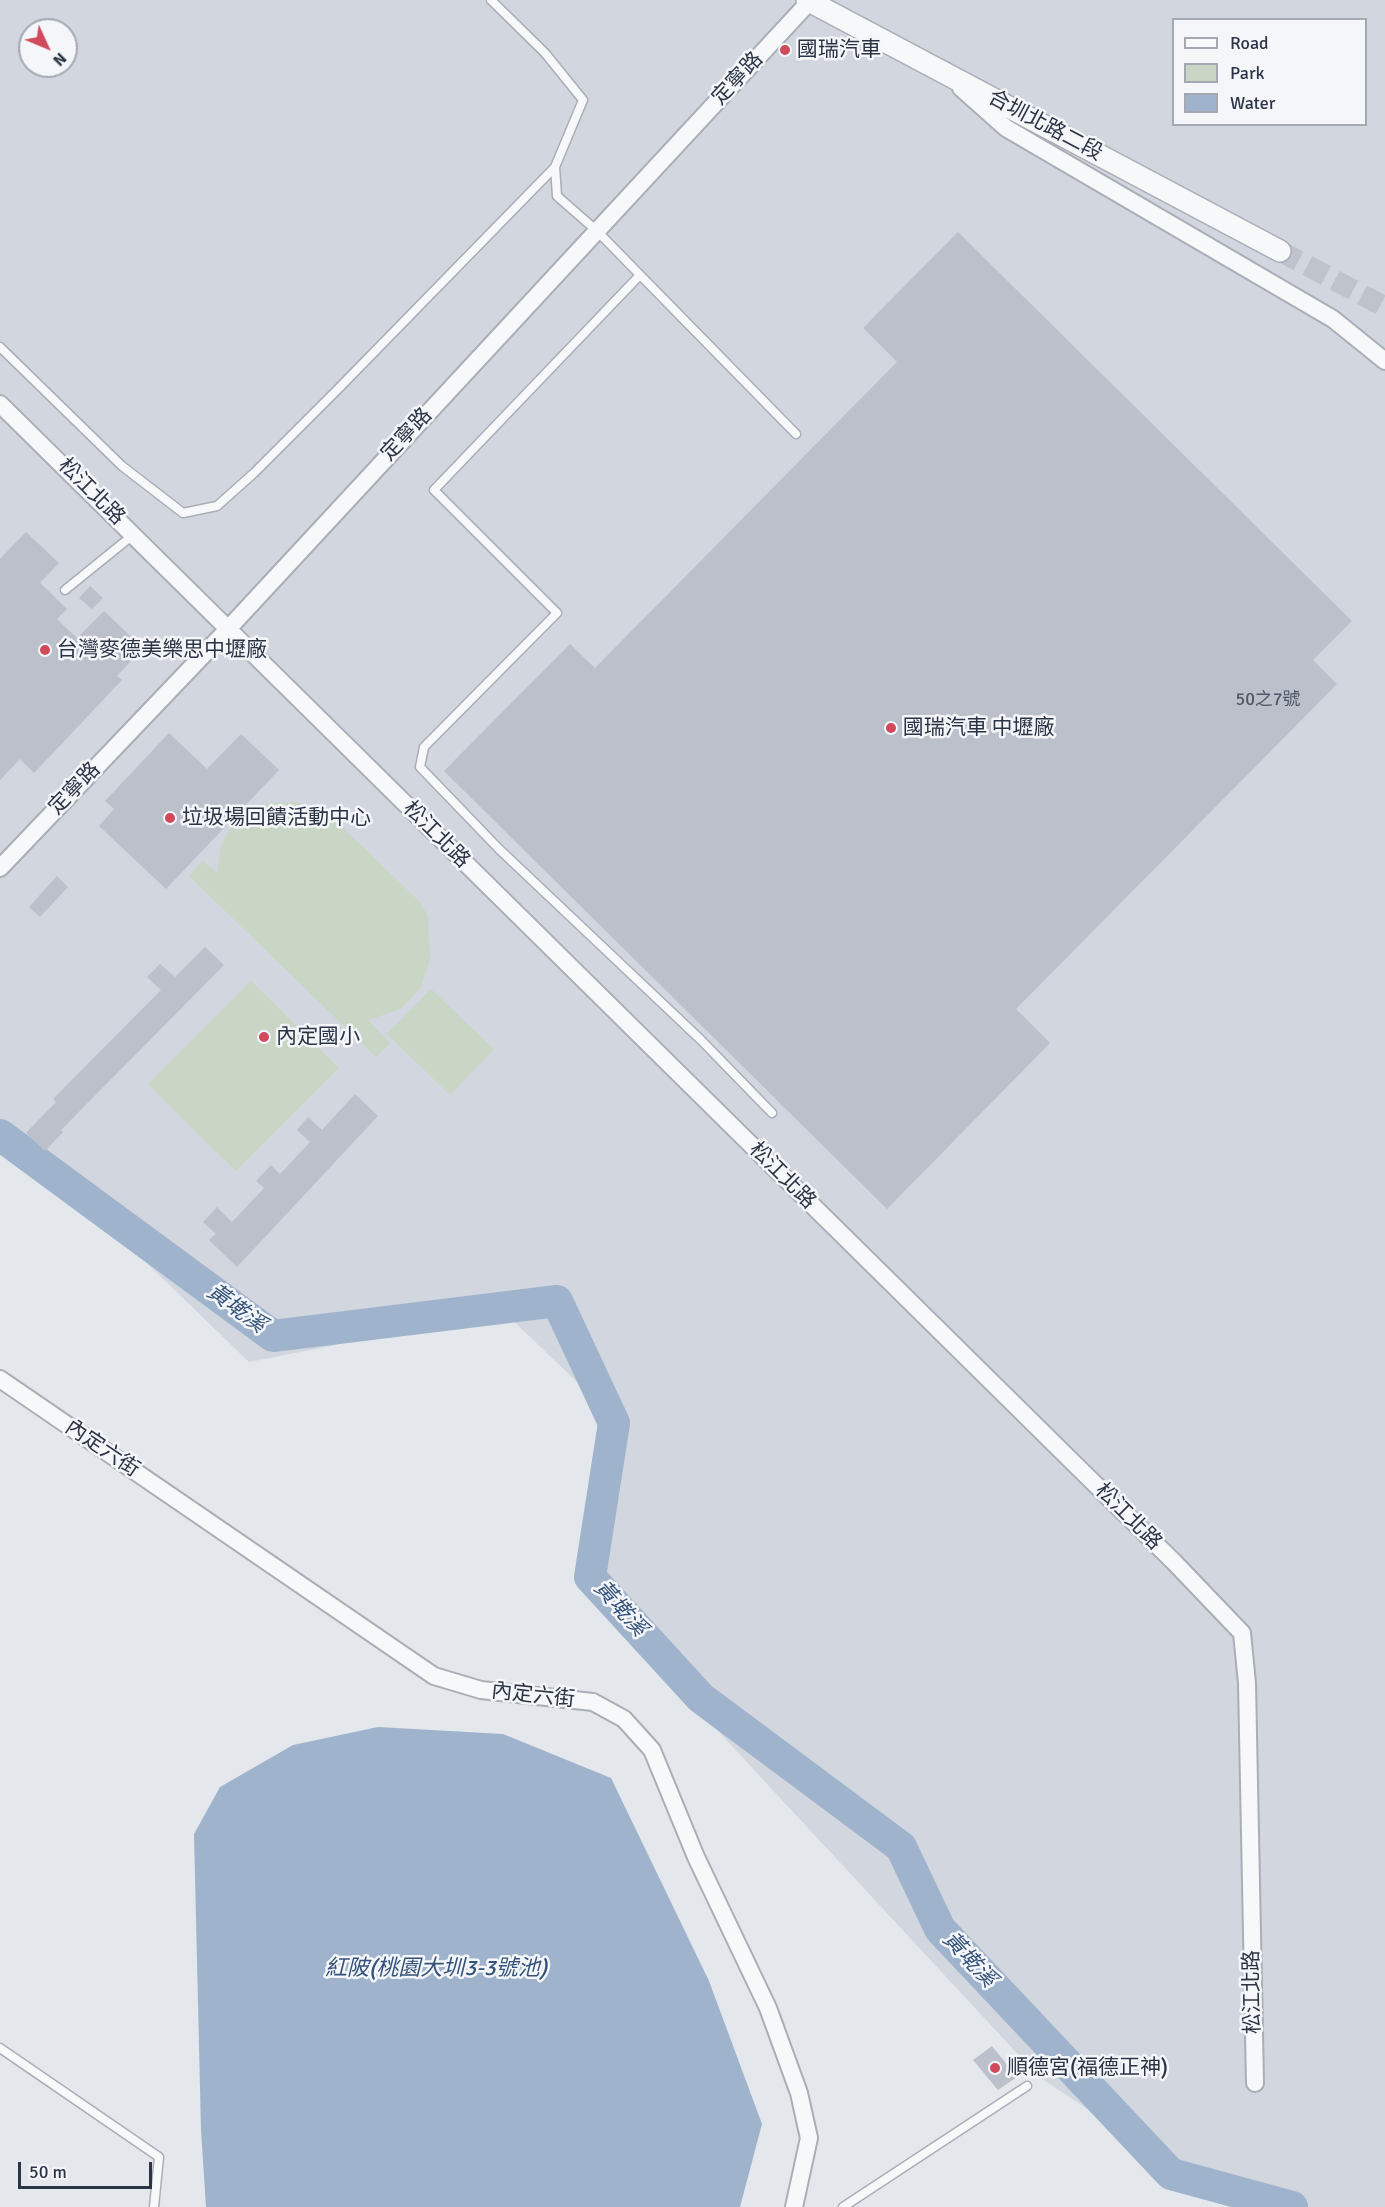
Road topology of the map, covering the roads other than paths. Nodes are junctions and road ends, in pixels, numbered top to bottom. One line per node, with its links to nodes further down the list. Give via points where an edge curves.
1 (491, 0): 5 (lane, via 545,53 583,100)
2 (810, 0): 3 (street, 合圳北路二段); 7 (street, 定寧路)
3 (943, 72): 4 (street, 合圳北路二段); 6 (street, via 1006,128)
4 (1093, 152): 6 (street, via 1094,165); 8 (street, 合圳北路二段)
5 (555, 167): 7 (lane, via 557,195); 10 (lane, via 340,387 217,506 183,513 122,466)
6 (1125, 197): 11 (street, via 1333,319)
7 (597, 231): 9 (lane); 16 (street, 定寧路)
8 (1280, 251)
9 (640, 275): 13 (lane); 18 (lane, via 434,490 558,613 423,747 420,767 499,849 701,1040)
10 (0, 347)
11 (1385, 361)
12 (0, 404): 14 (street, 松江北路)
13 (796, 434)
14 (133, 534): 15 (lane); 16 (street, 松江北路)
15 (65, 590)
16 (228, 629): 17 (street, 定寧路); 21 (street, 松江北路, via 1242,1633 1247,1683)
17 (0, 868)
18 (772, 1113)
19 (0, 1379): 24 (street, 內定六街, via 434,1676 481,1690 593,1702 624,1719 652,1750 696,1857 768,2008 799,2093 809,2138)
20 (0, 2048): 23 (lane, via 159,2157)
21 (1255, 2083)
22 (1028, 2086): 25 (lane)
23 (154, 2207)
24 (794, 2207)
25 (843, 2207)

